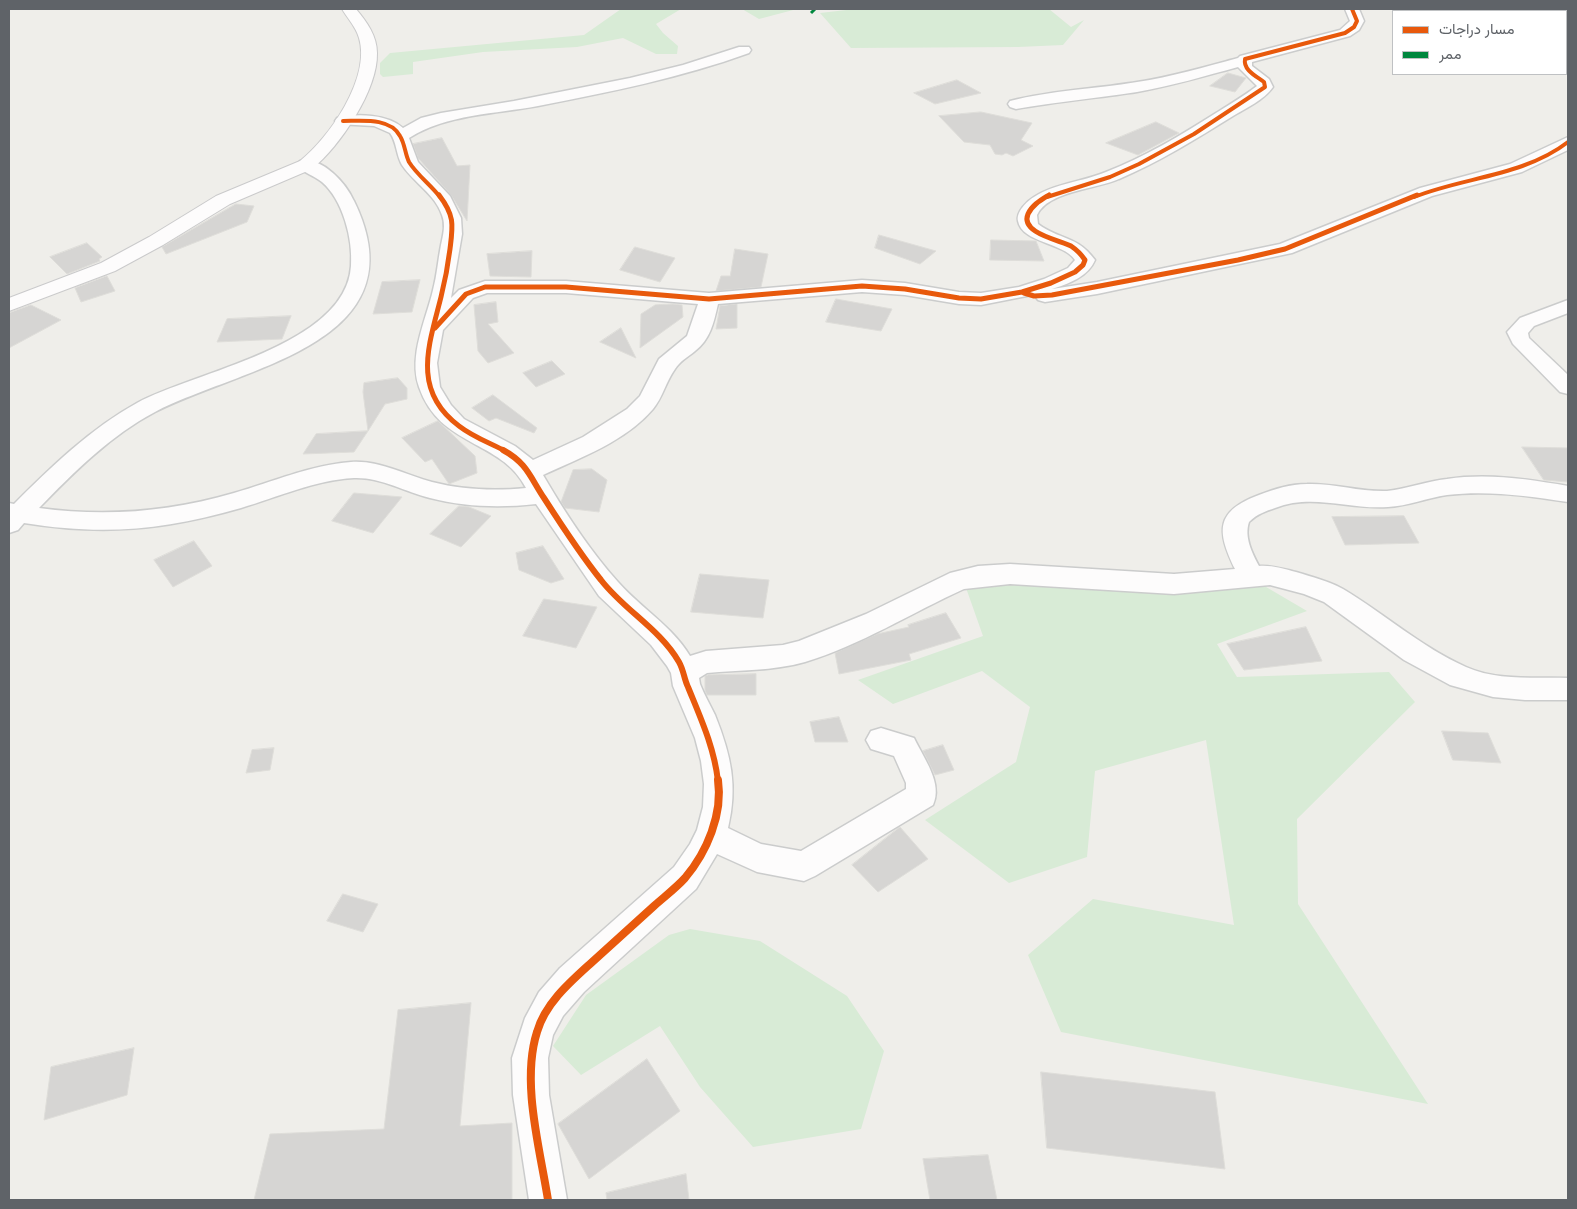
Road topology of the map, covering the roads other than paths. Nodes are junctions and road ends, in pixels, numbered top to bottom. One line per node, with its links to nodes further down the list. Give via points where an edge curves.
1 (349, 9): 6 (street, via 366,31 368,70 361,92)
2 (1352, 9): 4 (street, via 1357,21 1345,33)
3 (744, 50): 7 (street, via 702,65 633,82 434,118)
4 (1244, 61): 5 (street, via 1137,87 1067,94); 10 (street, via 1246,68 1265,85 1251,98 1170,149 1110,177 1042,199 1032,208 1028,224 1038,232 1073,247 1082,253 1085,260 1075,272)
5 (1016, 104)
6 (343, 121): 7 (street, via 388,125); 9 (street, via 317,157)
7 (401, 136): 14 (street, via 408,158 443,200 453,223 448,268)
8 (1568, 142): 10 (street, via 1516,168 1426,192 1285,249 1052,296)
9 (306, 165): 12 (street, via 223,200 108,267); 19 (street, via 338,186 347,202 361,251 358,282 351,298 332,319 276,356 169,396 128,418)
10 (1022, 292): 11 (street, via 976,299 905,289 850,286)
11 (709, 299): 14 (street, via 566,287 485,288 466,294); 16 (street, via 698,334 663,369 644,405 574,452)
12 (9, 305)
13 (1568, 306): 15 (street, via 1527,322 1517,336)
14 (434, 330): 16 (street, via 426,366 428,384 434,396 450,419 500,447)
15 (1568, 387)
16 (530, 471): 18 (street)
17 (1568, 494): 20 (street, via 1488,486 1448,487 1388,499 1310,493 1279,497 1253,506 1237,520 1235,531 1239,550)
18 (543, 496): 19 (street, via 504,500 481,498 413,486 367,470 347,470 192,512 150,520 88,521); 21 (street, via 602,582 670,648)
19 (12, 516)
20 (1250, 576): 21 (street, via 1174,584 1010,574 978,576 959,580 804,651 783,656 706,662); 22 (street, via 1286,578 1333,595 1414,652 1460,677 1494,686)
21 (685, 673): 24 (street, via 714,750 719,782 717,814)
22 (1568, 689)
23 (881, 740): 24 (street, via 904,747 921,783 922,796 804,866 757,858)
24 (710, 835): 25 (street, via 700,859 685,878 572,980 551,1004 536,1030 530,1058 531,1095)
25 (548, 1200)

